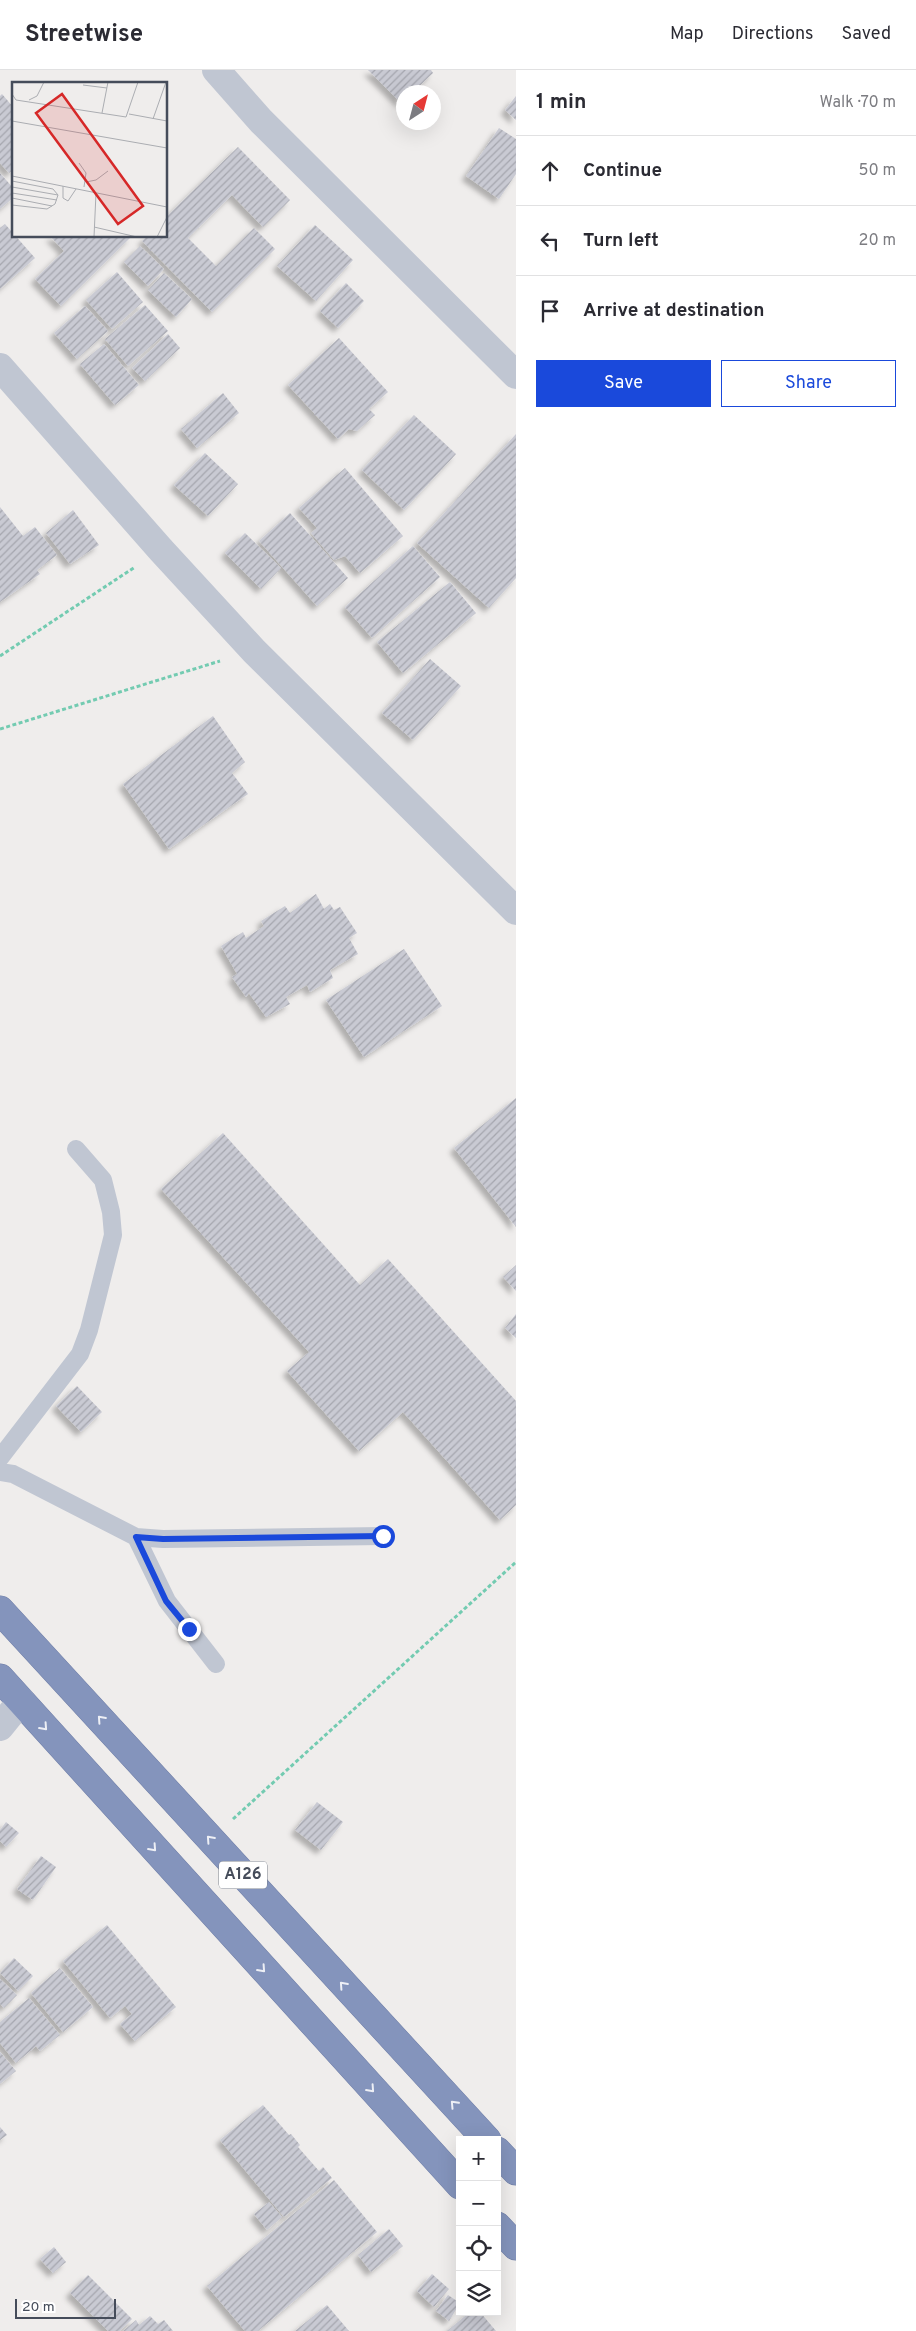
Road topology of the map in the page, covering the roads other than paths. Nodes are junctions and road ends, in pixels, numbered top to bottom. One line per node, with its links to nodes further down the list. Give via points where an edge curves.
1 (216, 70): 3 (street, via 261,121)
2 (0, 367): 4 (street, via 254,651)
3 (516, 374)
4 (516, 911)
5 (76, 1149): 6 (lane, via 103,1180 112,1212 113,1235 80,1354)
6 (0, 1458)
7 (0, 1472): 9 (lane, via 13,1474)
8 (383, 1536): 9 (lane)
9 (136, 1537): 11 (lane, via 166,1601)
10 (0, 1610): 15 (highway, A126, one-way to 10)
11 (216, 1664)
12 (0, 1678): 13 (highway, A126)
13 (21, 1701): 14 (street); 18 (highway, A126, one-way to 18)
14 (0, 1727)
15 (483, 2136)
16 (501, 2155): 17 (highway)
17 (516, 2171)
18 (456, 2181)
19 (501, 2230): 20 (highway)
20 (516, 2246)

